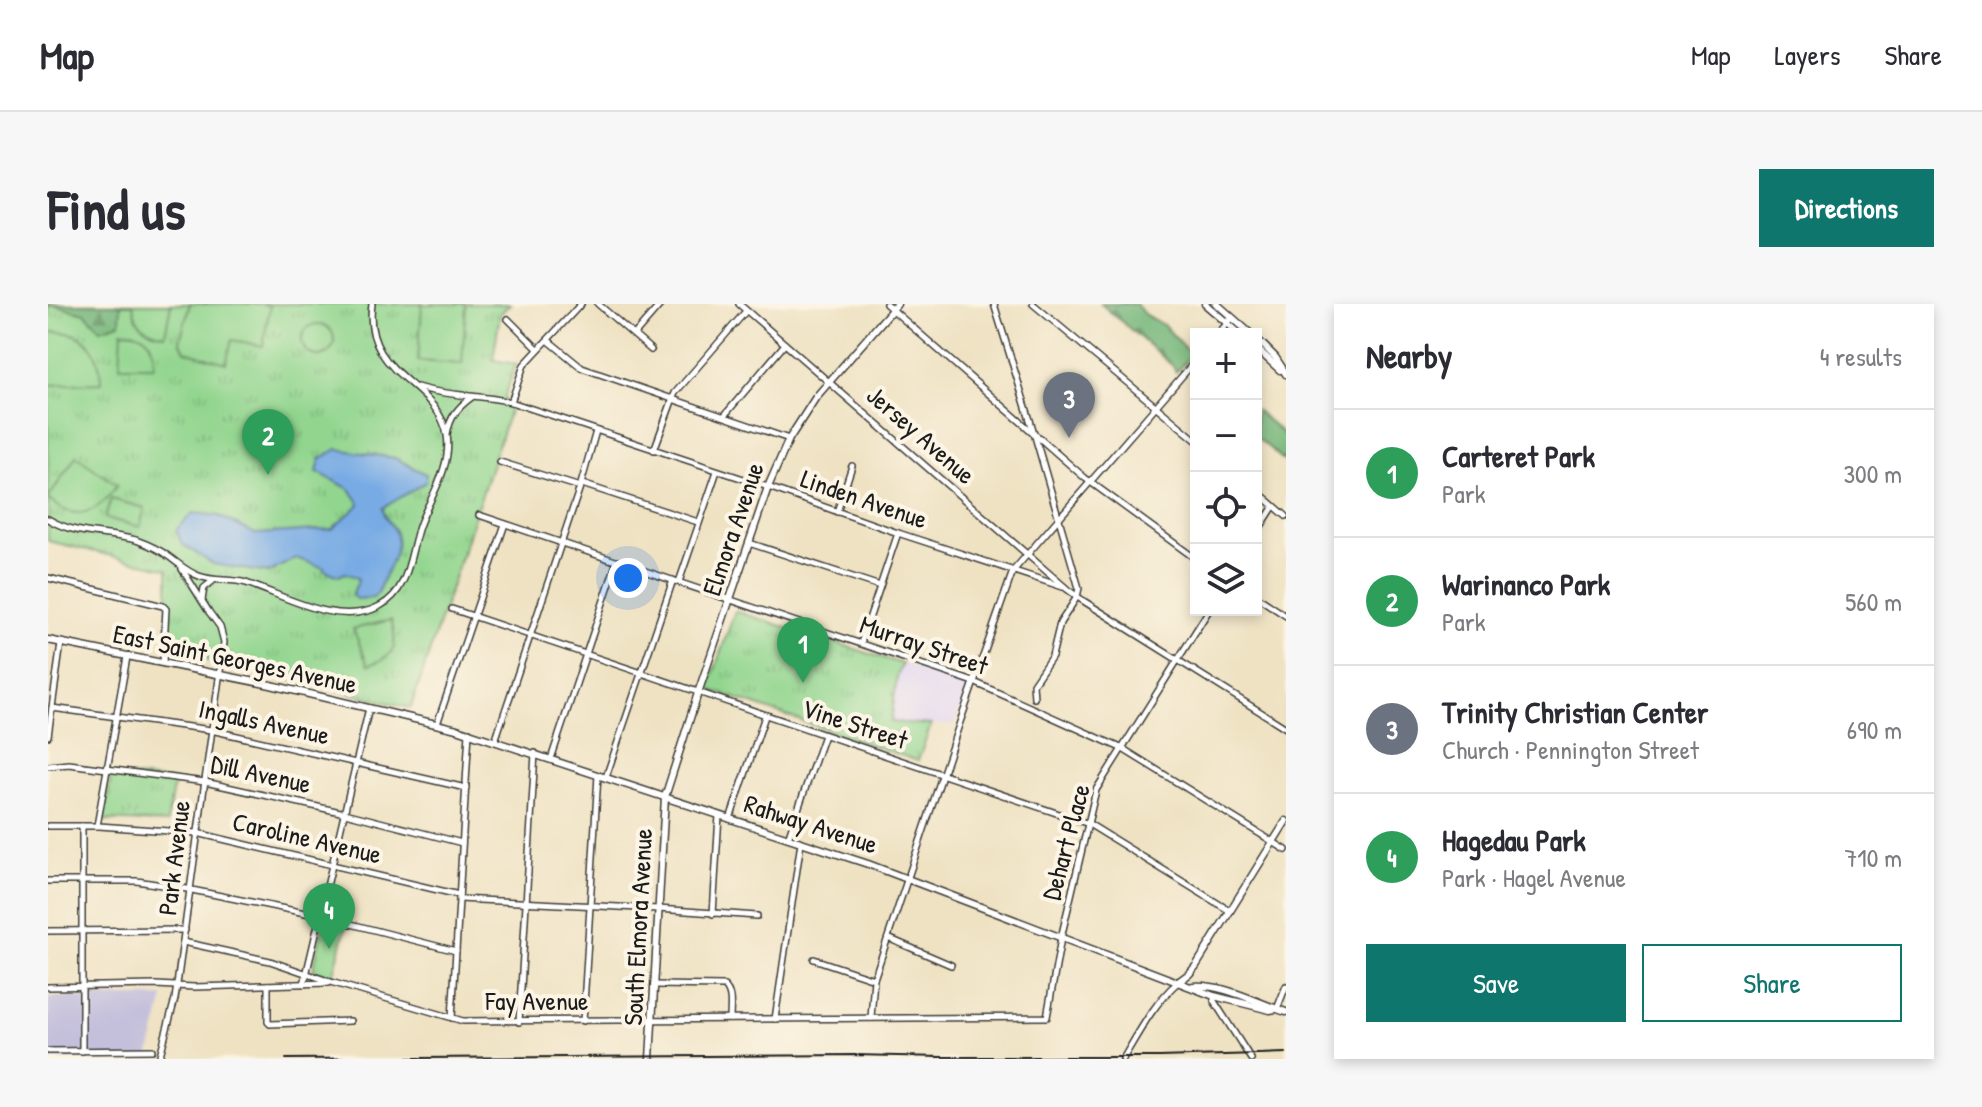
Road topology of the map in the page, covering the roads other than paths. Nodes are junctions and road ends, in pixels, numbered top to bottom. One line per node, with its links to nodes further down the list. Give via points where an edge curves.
1 (372, 304): 28 (street, via 381,353)
2 (581, 304): 18 (street)
3 (598, 304): 17 (street)
4 (661, 304): 17 (street)
5 (739, 304): 11 (street, Jersey Avenue)
6 (994, 304): 35 (street)
7 (1033, 304): 32 (street)
8 (1205, 304): 13 (main road)
9 (1217, 304): 13 (main road)
10 (891, 306): 27 (main road, Elmora Avenue); 35 (street)
11 (746, 311): 19 (street, Jersey Avenue); 30 (street)
12 (508, 319): 21 (street)
13 (1230, 320): 14 (street); 15 (main road); 16 (main road)
14 (1223, 328)
15 (1236, 328)
16 (1242, 328)
17 (634, 335): 22 (street)
18 (549, 341): 21 (street); 30 (street, via 582,368)
19 (785, 344): 27 (street, Jersey Avenue); 33 (street)
20 (1264, 345): 24 (street); 26 (main road)
21 (538, 349): 31 (street, via 524,365)
22 (651, 350)
23 (1262, 353): 26 (main road)
24 (1286, 363)
25 (1190, 367): 32 (street)
26 (1286, 374)
27 (829, 382): 38 (main road, Elmora Avenue); 59 (street, Jersey Avenue)
28 (413, 386): 29 (street, Linden Avenue); 36 (street, via 438,413)
29 (472, 397): 31 (street, Linden Avenue); 36 (street, via 455,413)
30 (672, 398): 33 (street); 39 (street)
31 (511, 402): 34 (street, Linden Avenue)
32 (1156, 406): 37 (street); 43 (street)
33 (724, 416): 38 (street)
34 (596, 431): 39 (street, Linden Avenue); 44 (street)
35 (1034, 433): 43 (street); 51 (street)
36 (447, 435): 65 (street, via 443,472 419,525 405,577 388,601 362,612 327,611 236,580)
37 (1190, 435)
38 (789, 439): 45 (main road, Elmora Avenue)
39 (654, 450): 42 (street, Linden Avenue)
40 (500, 462): 44 (street)
41 (852, 466): 48 (street)
42 (717, 471): 45 (street, Linden Avenue); 53 (street)
43 (1090, 482): 51 (street); 60 (street)
44 (581, 485): 53 (street); 57 (street)
45 (768, 487): 48 (street, Linden Avenue); 58 (main road, Elmora Avenue)
46 (1262, 495): 47 (street)
47 (1274, 506): 50 (street); 55 (street)
48 (837, 512): 56 (street, Linden Avenue)
49 (479, 515): 54 (street, Murray Street)
50 (1286, 516)
51 (1059, 518): 59 (street); 69 (street)
52 (48, 519): 62 (street, via 75,531 134,540)
53 (698, 522): 66 (street)
54 (505, 524): 57 (street, Murray Street); 76 (street)
55 (1262, 525)
56 (898, 533): 63 (street, Linden Avenue); 67 (street)
57 (562, 543): 61 (street, Murray Street); 77 (street)
58 (749, 543): 67 (street); 70 (main road, Elmora Avenue)
59 (1027, 555): 63 (street); 68 (street, Jersey Avenue)
60 (1190, 555)
61 (617, 561): 66 (street, Murray Street); 81 (street)
62 (180, 566): 65 (street); 72 (street, Park Avenue)
63 (1013, 571): 68 (street, Linden Avenue); 87 (street)
64 (48, 578): 84 (street, via 163,606)
65 (215, 579): 72 (street, via 204,588)
66 (676, 581): 70 (street, Murray Street); 85 (street)
67 (880, 586): 80 (street)
68 (1067, 589): 69 (street, Jersey Avenue)
69 (1077, 597): 83 (street, Jersey Avenue); 89 (street, via 1060,623 1052,656 1033,684)
70 (730, 599): 80 (street, Murray Street); 88 (main road, Elmora Avenue)
71 (1262, 600): 75 (street)
72 (202, 601): 86 (street, Park Avenue, via 223,635)
73 (452, 609): 76 (street, Vine Street)
74 (1205, 616): 83 (street, Dehart Place)
75 (1286, 616)
76 (474, 617): 77 (street, Vine Street); 95 (street)
77 (530, 636): 81 (street, Vine Street); 101 (street)
78 (48, 640): 79 (main road, East Saint Georges Avenue)
79 (61, 643): 82 (main road, East Saint Georges Avenue); 90 (street)
80 (861, 643): 87 (street, Murray Street)
81 (586, 655): 85 (street, Vine Street); 104 (street)
82 (127, 657): 84 (main road, East Saint Georges Avenue); 93 (street)
83 (1178, 661): 96 (street, Jersey Avenue); 102 (street, Dehart Place)
84 (163, 663): 86 (main road, East Saint Georges Avenue)
85 (641, 673): 88 (street, Vine Street); 109 (street)
86 (220, 674): 91 (main road, East Saint Georges Avenue); 97 (street, Park Avenue)
87 (974, 682): 102 (street, Murray Street); 108 (street)
88 (698, 693): 92 (street, Vine Street); 112 (main road, Elmora Avenue)
89 (1034, 698)
90 (52, 708): 93 (street, Ingalls Avenue); 100 (street)
91 (369, 708): 94 (main road, East Saint Georges Avenue); 105 (street)
92 (765, 716): 99 (street, Vine Street); 115 (street)
93 (116, 717): 97 (street, Ingalls Avenue); 107 (street)
94 (413, 718): 95 (main road, Rahway Avenue)
95 (437, 724): 98 (main road, Rahway Avenue)
96 (1286, 728)
97 (211, 730): 105 (street, Ingalls Avenue); 110 (street, Park Avenue)
98 (469, 732): 101 (main road, Rahway Avenue); 111 (street)
99 (824, 735): 108 (street, Vine Street); 122 (street)
100 (48, 736)
101 (495, 741): 103 (main road, Rahway Avenue)
102 (1123, 749): 117 (street, Dehart Place, via 1096,790); 124 (street, Murray Street)
103 (535, 753): 104 (main road, Rahway Avenue); 133 (street)
104 (551, 759): 109 (main road, Rahway Avenue)
105 (356, 762): 111 (street, Ingalls Avenue); 113 (street)
106 (48, 766): 107 (street, Dill Avenue)
107 (107, 769): 110 (street, Dill Avenue); 120 (street)
108 (943, 775): 117 (street, Vine Street); 128 (street)
109 (602, 776): 112 (main road, Rahway Avenue); 134 (street)
110 (204, 782): 113 (street, Dill Avenue); 121 (street, Park Avenue)
111 (466, 788): 125 (street)
112 (665, 797): 114 (main road, Rahway Avenue); 135 (main road, South Elmora Avenue)
113 (345, 813): 125 (street, Dill Avenue); 127 (street)
114 (719, 815): 115 (main road, Rahway Avenue); 137 (street)
115 (730, 819): 122 (main road, Rahway Avenue)
116 (1286, 821): 124 (main road)
117 (1089, 824): 136 (street, Vine Street); 144 (street, Dehart Place)
118 (48, 826): 119 (street, Caroline Avenue)
119 (82, 826): 120 (street, Caroline Avenue); 130 (street)
120 (97, 826): 121 (street, Caroline Avenue)
121 (197, 833): 127 (street, Caroline Avenue); 131 (street, Park Avenue)
122 (788, 838): 123 (main road, Rahway Avenue)
123 (801, 842): 128 (main road, Rahway Avenue); 170 (street)
124 (1273, 842): 126 (street, Murray Street); 136 (main road)
125 (462, 843): 132 (street)
126 (1286, 850)
127 (333, 865): 132 (street, Caroline Avenue); 138 (street)
128 (907, 879): 143 (street); 144 (main road, Rahway Avenue)
129 (48, 881): 130 (street)
130 (82, 881): 131 (street, via 137,881); 142 (street)
131 (189, 889): 138 (street); 140 (street, Park Avenue)
132 (459, 897): 133 (street, Caroline Avenue); 146 (street)
133 (525, 903): 134 (street, Caroline Avenue); 174 (street)
134 (590, 906): 135 (street, Caroline Avenue); 173 (street)
135 (658, 909): 137 (street, Caroline Avenue); 156 (main road, South Elmora Avenue)
136 (1230, 911): 149 (main road)
137 (713, 914): 139 (street, Caroline Avenue)
138 (320, 916): 146 (street); 150 (street)
139 (757, 916)
140 (185, 930): 142 (street); 145 (street, Park Avenue)
141 (48, 931): 142 (street)
142 (83, 931): 157 (street)
143 (888, 938): 148 (street); 151 (street)
144 (1061, 938): 152 (main road, Rahway Avenue); 166 (street, Dehart Place)
145 (183, 942): 150 (street, Fay Avenue); 158 (street, Park Avenue)
146 (456, 951): 167 (street)
147 (814, 959): 151 (street)
148 (951, 965)
149 (1195, 967): 152 (main road); 159 (main road)
150 (307, 973): 153 (street, Fay Avenue); 154 (street)
151 (874, 979): 168 (street)
152 (1178, 982): 159 (main road, Rahway Avenue); 180 (street)
153 (334, 983): 154 (street); 167 (street, Fay Avenue)
154 (304, 984): 155 (street)
155 (268, 985): 158 (street); 172 (street, via 270,1024)
156 (654, 985): 169 (street, via 724,986 730,996); 171 (main road, South Elmora Avenue)
157 (83, 986): 158 (street); 161 (street); 177 (street)
158 (176, 986): 178 (street, Park Avenue)
159 (1190, 986): 162 (main road, Rahway Avenue); 163 (main road, Rahway Avenue)
160 (1286, 986): 164 (street)
161 (48, 987)
162 (1240, 995): 163 (main road); 164 (main road, Rahway Avenue)
163 (1214, 996): 164 (main road, Rahway Avenue); 181 (street)
164 (1276, 1009): 165 (main road, Rahway Avenue)
165 (1286, 1012)
166 (1047, 1017): 168 (street, Fay Avenue)
167 (452, 1018): 174 (street, Fay Avenue)
168 (871, 1018): 170 (street, Fay Avenue)
169 (730, 1019): 170 (street, Fay Avenue); 171 (street, Fay Avenue)
170 (775, 1019)
171 (652, 1020): 173 (street, Fay Avenue); 179 (main road, South Elmora Avenue)
172 (350, 1021)
173 (583, 1021): 174 (street, Fay Avenue)
174 (519, 1022)
175 (152, 1050): 177 (street)
176 (48, 1051): 177 (street)
177 (82, 1051)
178 (159, 1059)
179 (650, 1059)
180 (1123, 1059)
181 (1251, 1059)

